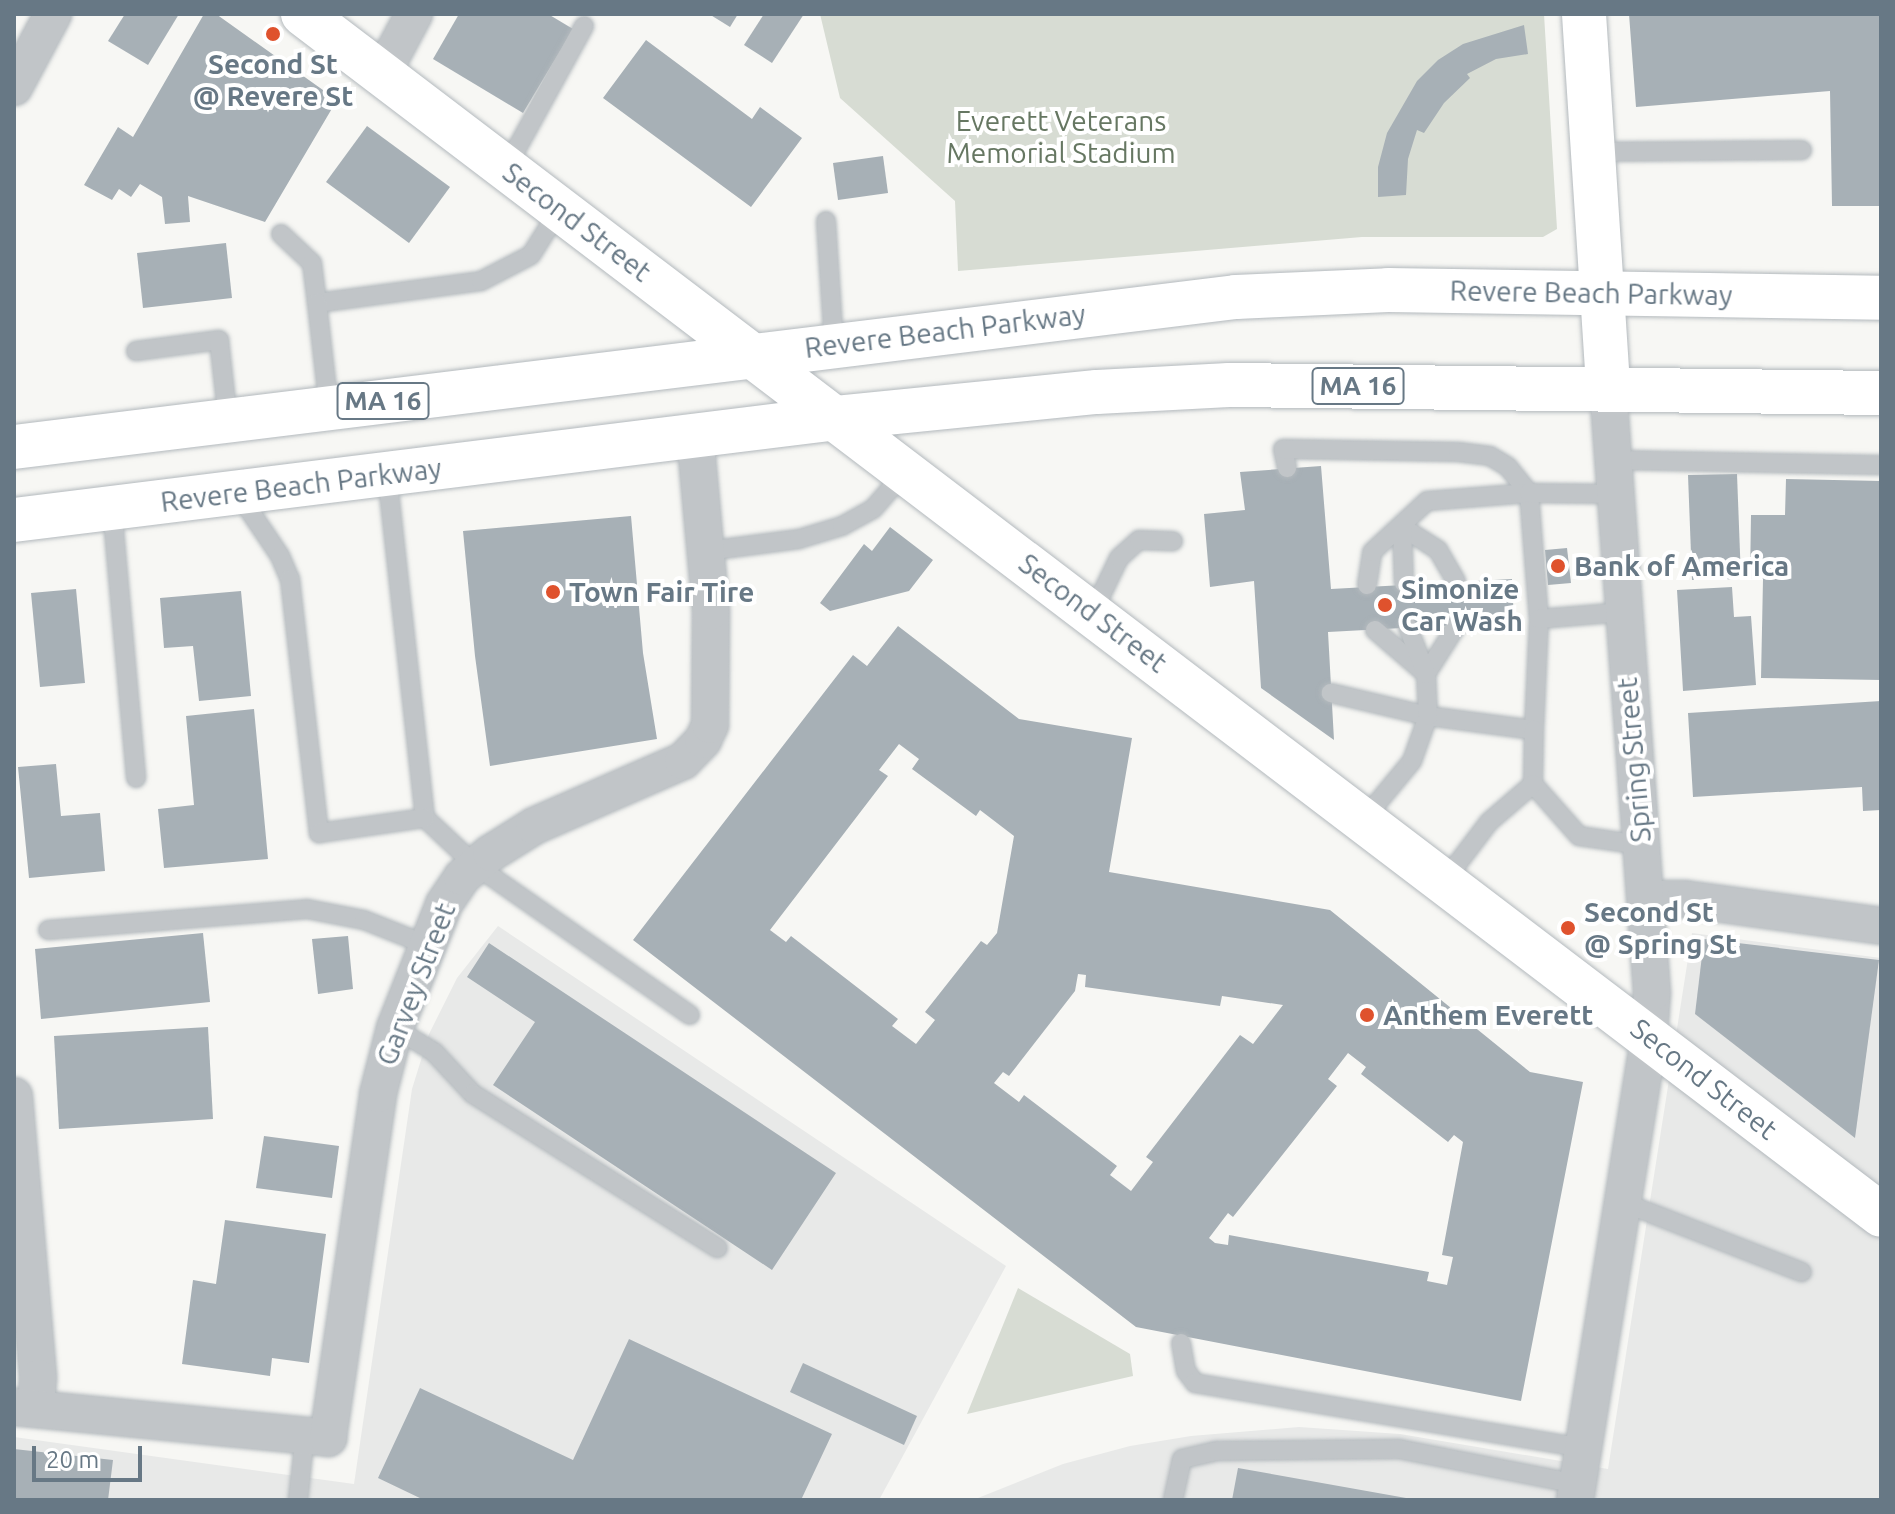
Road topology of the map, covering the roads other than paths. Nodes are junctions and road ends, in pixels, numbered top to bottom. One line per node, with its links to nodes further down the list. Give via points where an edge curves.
1 (53, 14): 7 (street)
2 (303, 14): 6 (main road, Second Street)
3 (414, 14): 6 (street)
4 (1584, 14): 9 (main road, Spring Street)
5 (584, 26): 10 (lane)
6 (382, 74): 10 (main road, Second Street)
7 (14, 87)
8 (1802, 150): 9 (lane)
9 (1593, 152): 14 (main road, Spring Street)
10 (506, 168): 11 (main road, Second Street)
11 (560, 209): 16 (lane, via 531,255 481,281); 19 (main road, Second Street)
12 (826, 221): 17 (lane)
13 (281, 234): 16 (lane, via 312,263)
14 (1602, 292): 15 (main road, Revere Beach Parkway / MA 16); 17 (main road, Revere Beach Parkway / MA 16, via 1388,290 1236,297); 20 (main road, Spring Street)
15 (1881, 298)
16 (317, 303): 22 (lane)
17 (834, 345): 19 (main road, Revere Beach Parkway / MA 16)
18 (136, 351): 24 (lane, via 219,340)
19 (752, 355): 22 (main road, Revere Beach Parkway / MA 16); 23 (main road, Second Street)
20 (1608, 388): 21 (main road, Revere Beach Parkway / MA 16); 23 (main road, Revere Beach Parkway / MA 16, via 1184,387 1025,397); 31 (street, Spring Street)
21 (1881, 393)
22 (329, 408): 24 (main road, Revere Beach Parkway / MA 16)
23 (836, 418): 25 (main road, Revere Beach Parkway / MA 16); 29 (main road, Second Street)
24 (228, 420): 26 (main road, Revere Beach Parkway / MA 16)
25 (695, 436): 30 (main road, Revere Beach Parkway / MA 16); 38 (street, Garvey Street)
26 (14, 447)
27 (1881, 465): 31 (lane)
28 (1287, 468): 33 (lane, via 1283,449 1458,452 1490,456 1508,467)
29 (906, 471): 38 (lane, via 873,509 842,526 799,539); 42 (main road, Second Street)
30 (387, 474): 32 (main road, Revere Beach Parkway / MA 16); 54 (lane)
31 (1613, 477): 33 (lane); 43 (street, Spring Street)
32 (237, 493): 34 (main road, Revere Beach Parkway / MA 16); 54 (lane, via 290,579 319,833)
33 (1529, 493): 36 (lane, via 1427,501); 44 (lane)
34 (112, 508): 35 (main road, Revere Beach Parkway / MA 16); 52 (lane)
35 (14, 520)
36 (1402, 527): 39 (lane, via 1438,550); 40 (lane); 41 (lane, via 1372,552)
37 (1173, 541): 42 (lane, via 1139,540 1119,558)
38 (707, 551): 57 (street, Garvey Street, via 712,711 703,740 670,768 534,826)
39 (1456, 581)
40 (1404, 583)
41 (1367, 585)
42 (1093, 612): 55 (main road, Second Street)
43 (1623, 612): 44 (lane); 56 (street, Spring Street)
44 (1539, 619): 51 (lane)
45 (1457, 625): 48 (lane)
46 (1408, 627): 48 (lane)
47 (1375, 630): 48 (lane)
48 (1426, 674): 50 (lane)
49 (1331, 693): 50 (lane)
50 (1428, 716): 51 (lane); 55 (lane, via 1412,761)
51 (1534, 730): 53 (lane)
52 (136, 778)
53 (1533, 784): 56 (lane, via 1579,836); 58 (lane, via 1489,822)
54 (425, 818): 57 (lane)
55 (1364, 819): 58 (main road, Second Street)
56 (1641, 845): 59 (street, Spring Street)
57 (475, 865): 62 (street, Garvey Street, via 444,904); 63 (lane)
58 (1445, 880): 65 (main road, Second Street)
59 (1646, 899): 60 (street, via 1685,899); 65 (street, Spring Street)
60 (1881, 926)
61 (48, 930): 62 (lane, via 307,909 355,917)
62 (427, 945): 64 (street, Garvey Street)
63 (690, 1015)
64 (395, 1028): 69 (lane, via 434,1052 473,1094); 73 (street, Garvey Street, via 378,1094)
65 (1649, 1036): 67 (street, Spring Street); 68 (main road, Second Street)
66 (14, 1096): 72 (street, via 38,1378)
67 (1622, 1202): 70 (lane); 74 (street, Spring Street)
68 (1881, 1215)
69 (718, 1248)
70 (1802, 1272)
71 (1181, 1343): 74 (lane, via 1186,1371 1195,1383)
72 (25, 1408): 73 (street)
73 (316, 1437): 76 (lane)
74 (1583, 1448): 75 (street, Spring Street)
75 (1576, 1492): 77 (lane, via 1399,1449 1216,1451 1182,1459)
76 (298, 1500)
77 (1173, 1500)

